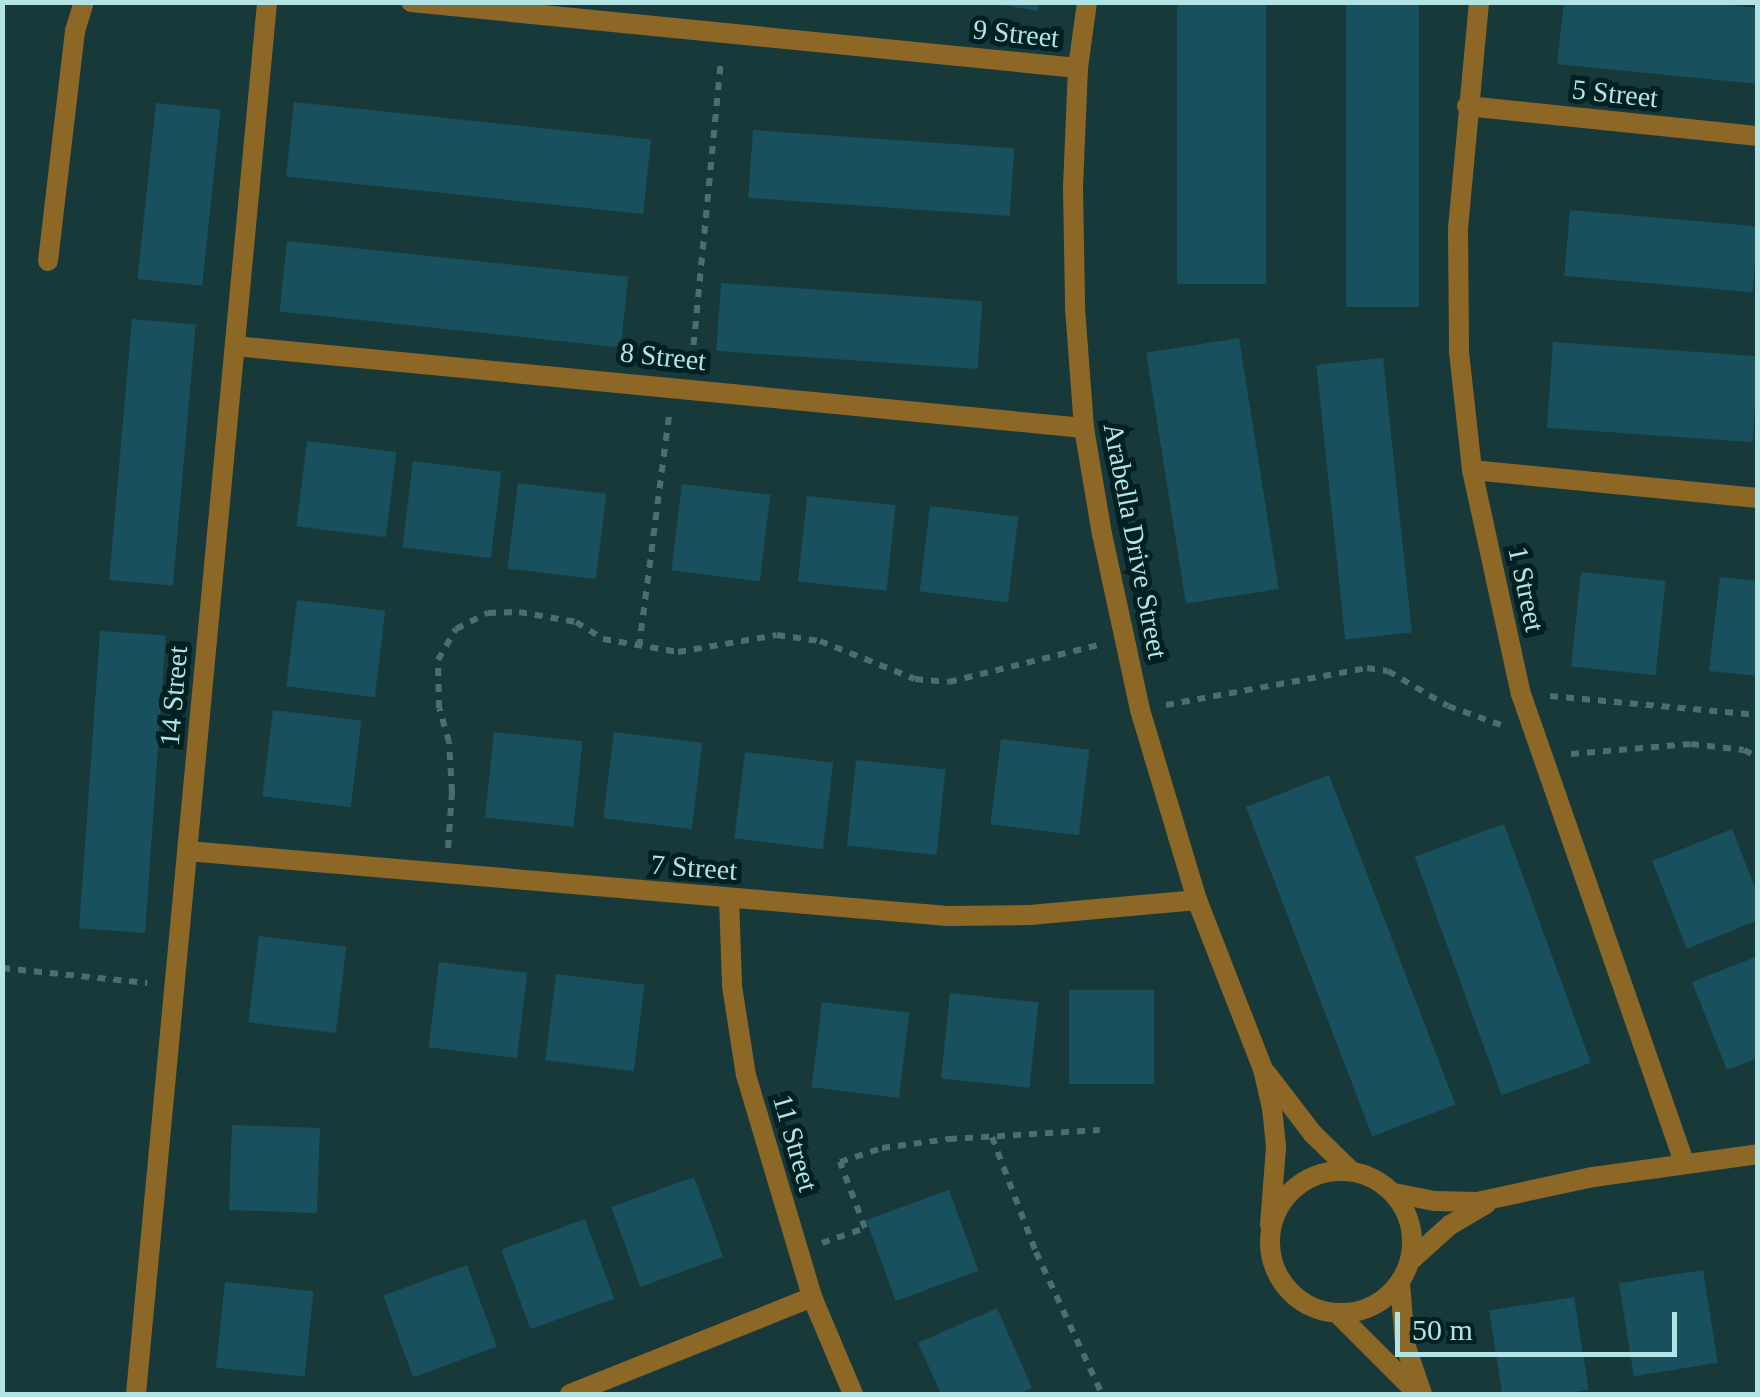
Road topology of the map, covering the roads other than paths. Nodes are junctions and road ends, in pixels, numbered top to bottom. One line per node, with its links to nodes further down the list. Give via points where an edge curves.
1 (84, 2): 9 (street)
2 (268, 2): 10 (street, 14 Street)
3 (411, 2): 6 (street, 9 Street)
4 (1087, 2): 6 (street, Arabella Drive Street)
5 (1479, 2): 7 (street, 1 Street)
6 (1078, 68): 11 (street, Arabella Drive Street, via 1075,308)
7 (1467, 106): 8 (street, 5 Street); 12 (street, 1 Street, via 1459,334)
8 (1758, 136)
9 (48, 261)
10 (235, 346): 11 (street, 8 Street); 14 (street, 14 Street)
11 (1084, 428): 16 (street, Arabella Drive Street, via 1123,639)
12 (1472, 470): 13 (street); 19 (street, 1 Street, via 1521,694)
13 (1758, 498)
14 (187, 851): 15 (street, 7 Street); 28 (street, 14 Street)
15 (729, 898): 16 (street, 7 Street, via 947,916); 26 (street, 11 Street, via 732,986 746,1074)
16 (1196, 900): 17 (street, Arabella Drive Street)
17 (1263, 1069): 20 (street); 23 (street, via 1276,1147)
18 (1758, 1154): 19 (street)
19 (1684, 1162): 22 (street)
20 (1351, 1172): 21 (street); 23 (street, via 1325,1172 1300,1183)
21 (1394, 1193): 22 (street, via 1434,1201); 24 (street, via 1412,1237)
22 (1497, 1199): 24 (street, via 1450,1225)
23 (1270, 1226): 27 (street, via 1270,1258 1284,1287 1308,1308)
24 (1410, 1261): 25 (street)
25 (1400, 1283): 27 (street, via 1362,1311); 31 (street, via 1405,1344)
26 (812, 1297): 29 (street); 30 (street, 11 Street)
27 (1339, 1315): 31 (street)
28 (136, 1394)
29 (570, 1394)
30 (853, 1394)
31 (1420, 1394)

